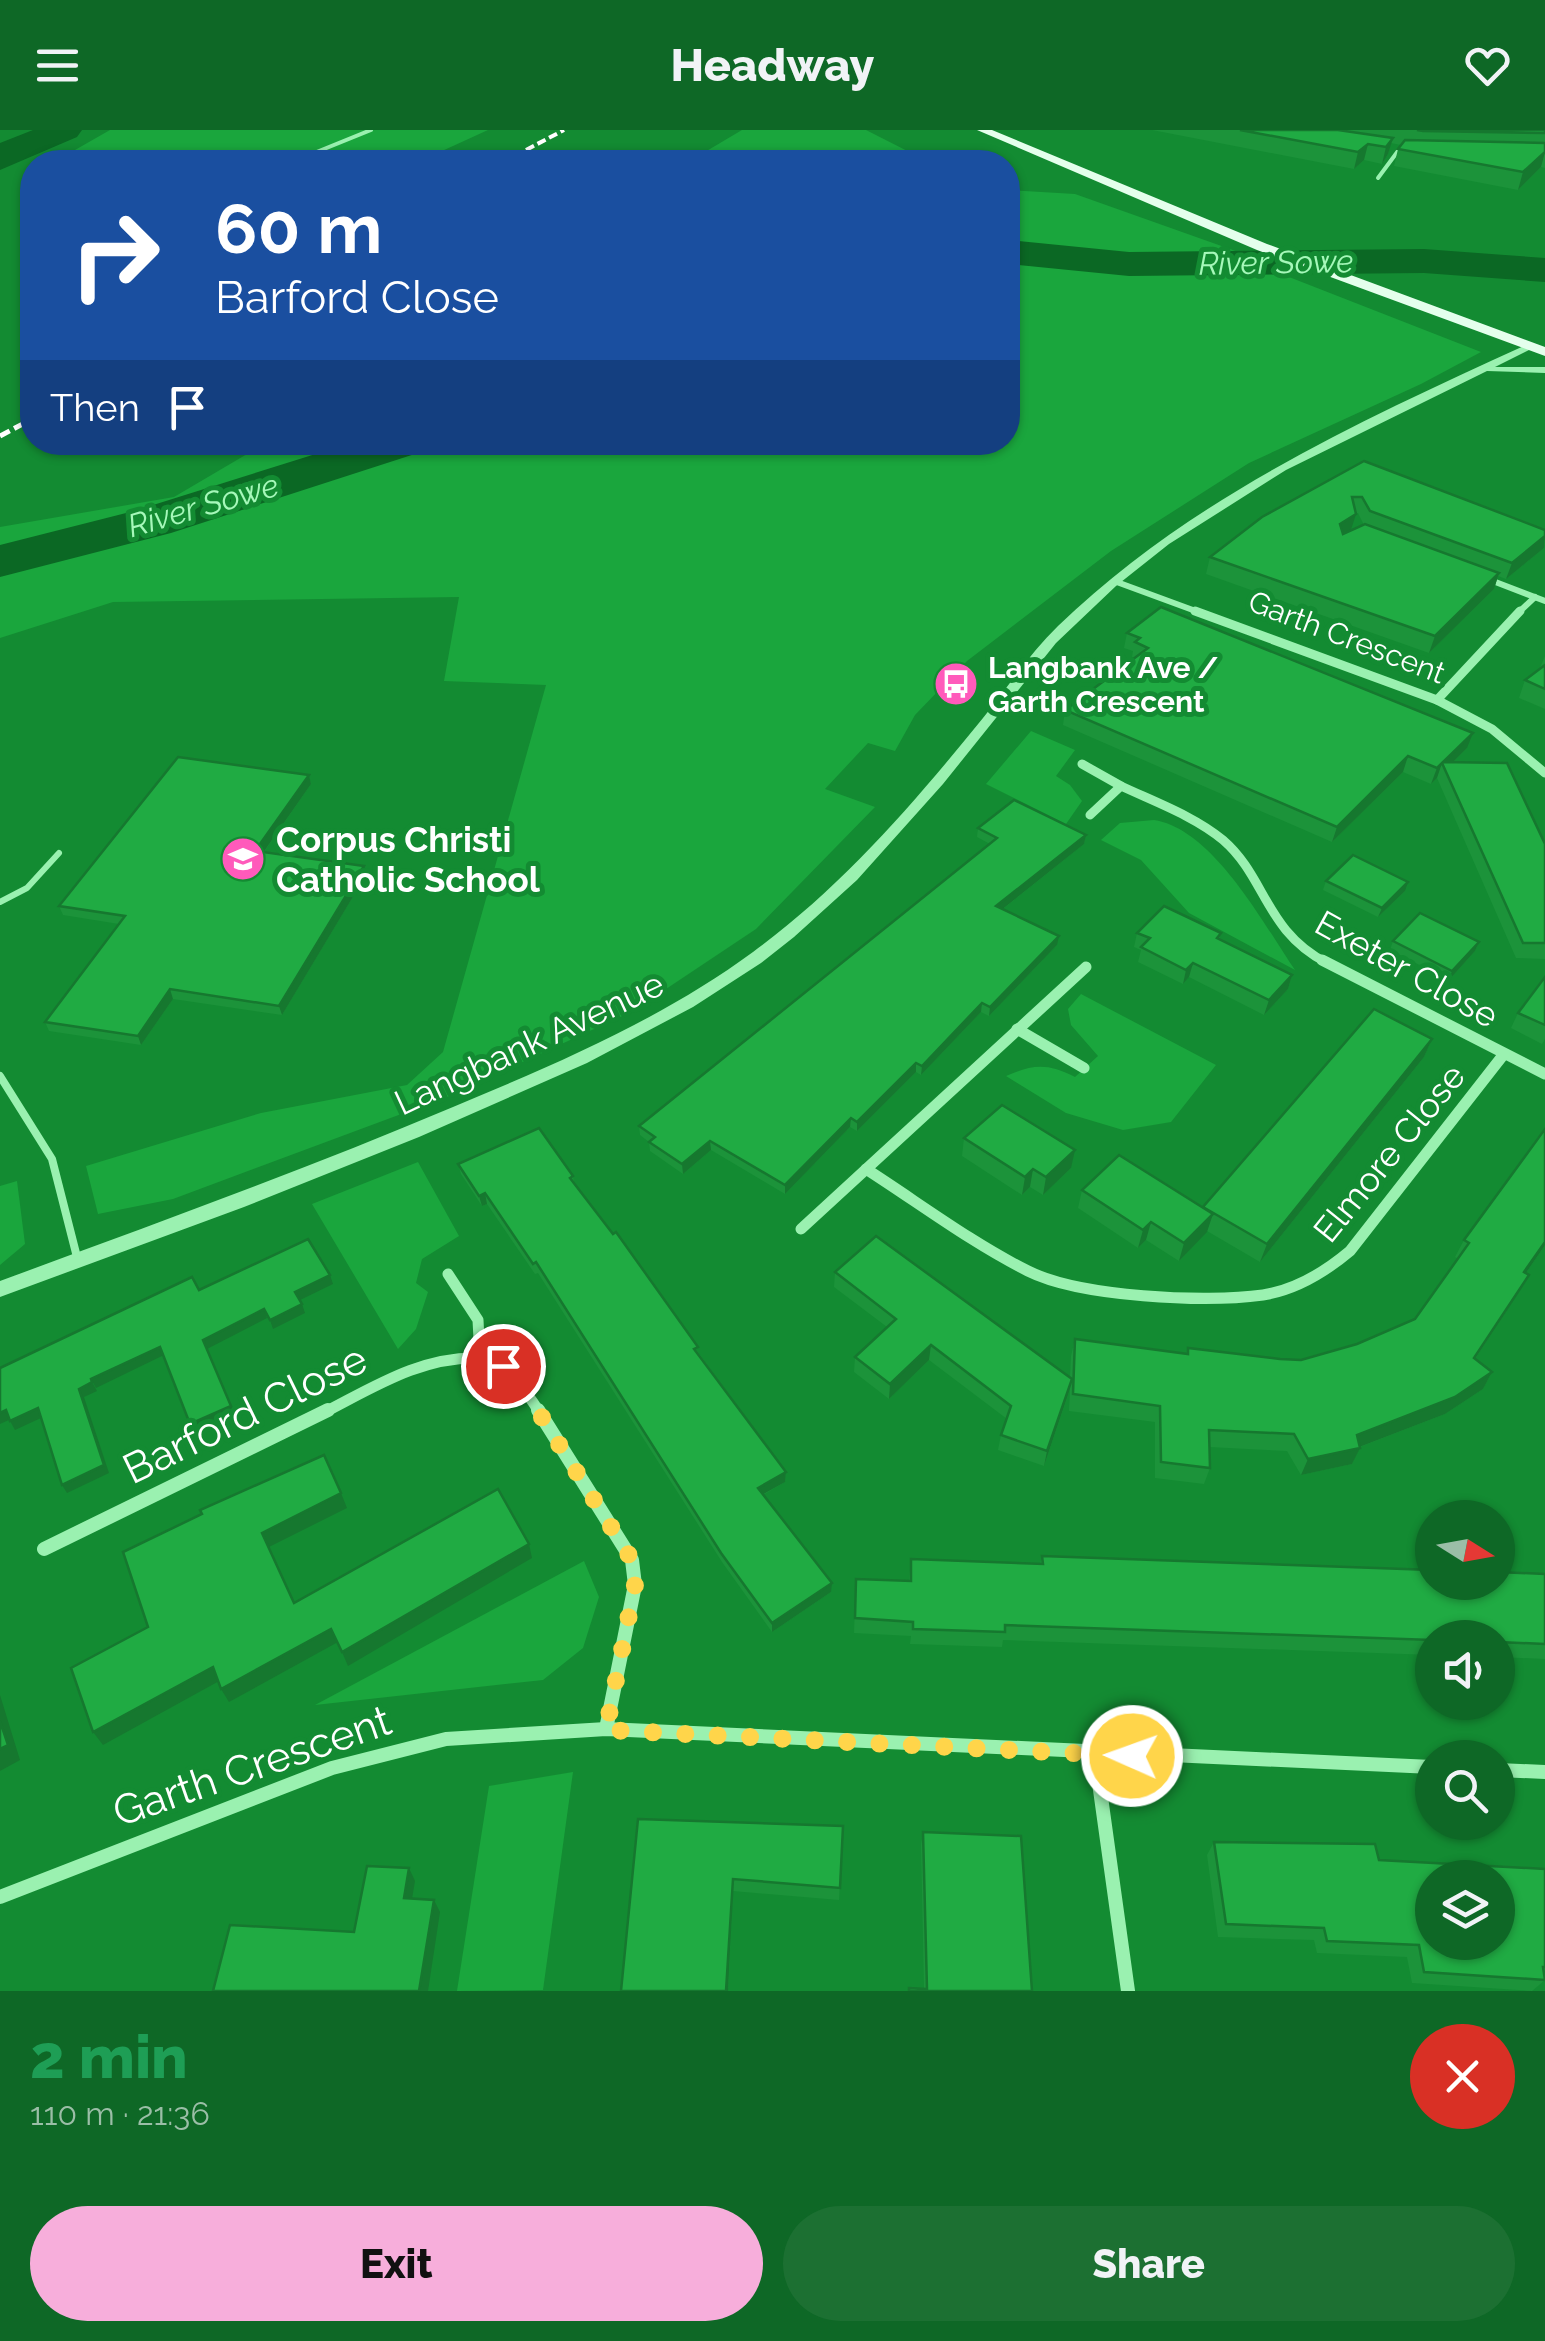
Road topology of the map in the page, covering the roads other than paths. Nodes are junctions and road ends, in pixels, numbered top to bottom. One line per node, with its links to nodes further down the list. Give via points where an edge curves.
1 (371, 130): 3 (lane)
2 (983, 130): 8 (main road, via 1262,247)
3 (322, 150)
4 (1386, 150): 5 (street)
5 (1398, 151): 6 (street); 7 (lane)
6 (1418, 153)
7 (1378, 178)
8 (1537, 350): 10 (street, Langbank Avenue)
9 (1545, 370): 10 (street, Langbank Avenue)
10 (1478, 371): 12 (street, Langbank Avenue, via 1338,435 1229,500)
11 (1469, 571): 13 (street)
12 (1114, 581): 15 (street, Garth Crescent); 30 (street, Langbank Avenue, via 1058,632 912,813 757,958 648,1027 528,1083)
13 (1535, 597): 14 (street); 15 (street)
14 (1545, 601)
15 (1437, 700): 17 (street, Garth Crescent, via 1510,741)
16 (1082, 764): 18 (street, Exeter Close)
17 (1545, 773)
18 (1122, 786): 19 (street); 24 (street, Exeter Close, via 1223,840 1276,922 1318,958)
19 (1090, 816)
20 (60, 853): 21 (lane, via 27,888)
21 (0, 902)
22 (1086, 967): 23 (street)
23 (1017, 1029): 25 (street); 28 (street)
24 (1504, 1054): 26 (street, Exeter Close); 28 (street, Elmore Close, via 1350,1251 1323,1274 1265,1295 1185,1298 1048,1280)
25 (1084, 1068)
26 (1545, 1074)
27 (0, 1076): 30 (lane, via 52,1159)
28 (866, 1169): 29 (street)
29 (801, 1230)
30 (78, 1260): 32 (street, Langbank Avenue)
31 (448, 1274): 33 (street, via 478,1320)
32 (0, 1290)
33 (480, 1358): 34 (street, Barford Close, via 424,1363); 35 (street, via 503,1366 521,1384 632,1560 635,1585)
34 (44, 1549)
35 (606, 1730): 36 (street, Garth Crescent); 40 (street, Garth Crescent, via 446,1739 389,1752 240,1800)
36 (1094, 1754): 37 (street, Garth Crescent); 41 (street)
37 (1415, 1767)
38 (1515, 1771): 39 (street)
39 (1545, 1772)
40 (0, 1897)
41 (1128, 1991)

